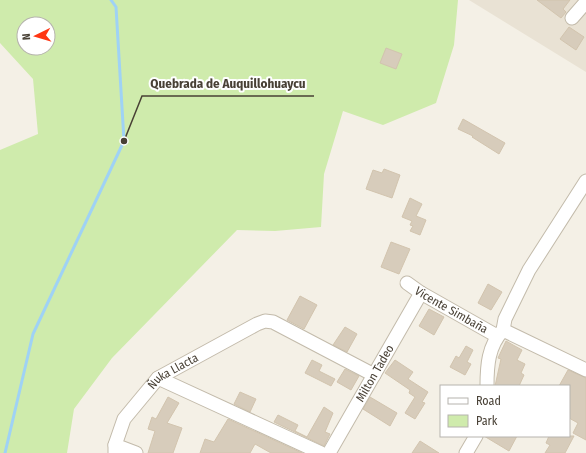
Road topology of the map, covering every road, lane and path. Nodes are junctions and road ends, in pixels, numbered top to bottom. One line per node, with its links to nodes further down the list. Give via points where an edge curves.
1 (586, 2): 2 (street)
2 (572, 18)
3 (586, 181): 6 (street, via 529,270 504,319)
4 (407, 283): 5 (street, Vicente Simbaña)
5 (421, 293): 6 (street, Vicente Simbaña); 8 (street, Milton Tadeo)
6 (500, 333): 7 (street, Vicente Simbaña); 10 (street, via 489,355)
7 (586, 370)
8 (374, 375): 9 (street, Ñuka Llacta, via 273,322 265,321); 15 (street, Milton Tadeo)
9 (158, 378): 12 (street, Ñuka Llacta, via 124,419); 14 (street)
10 (487, 385)
11 (475, 437): 16 (street)
12 (115, 449): 13 (street)
13 (136, 453)
14 (321, 453)
15 (329, 453)
16 (466, 453)

